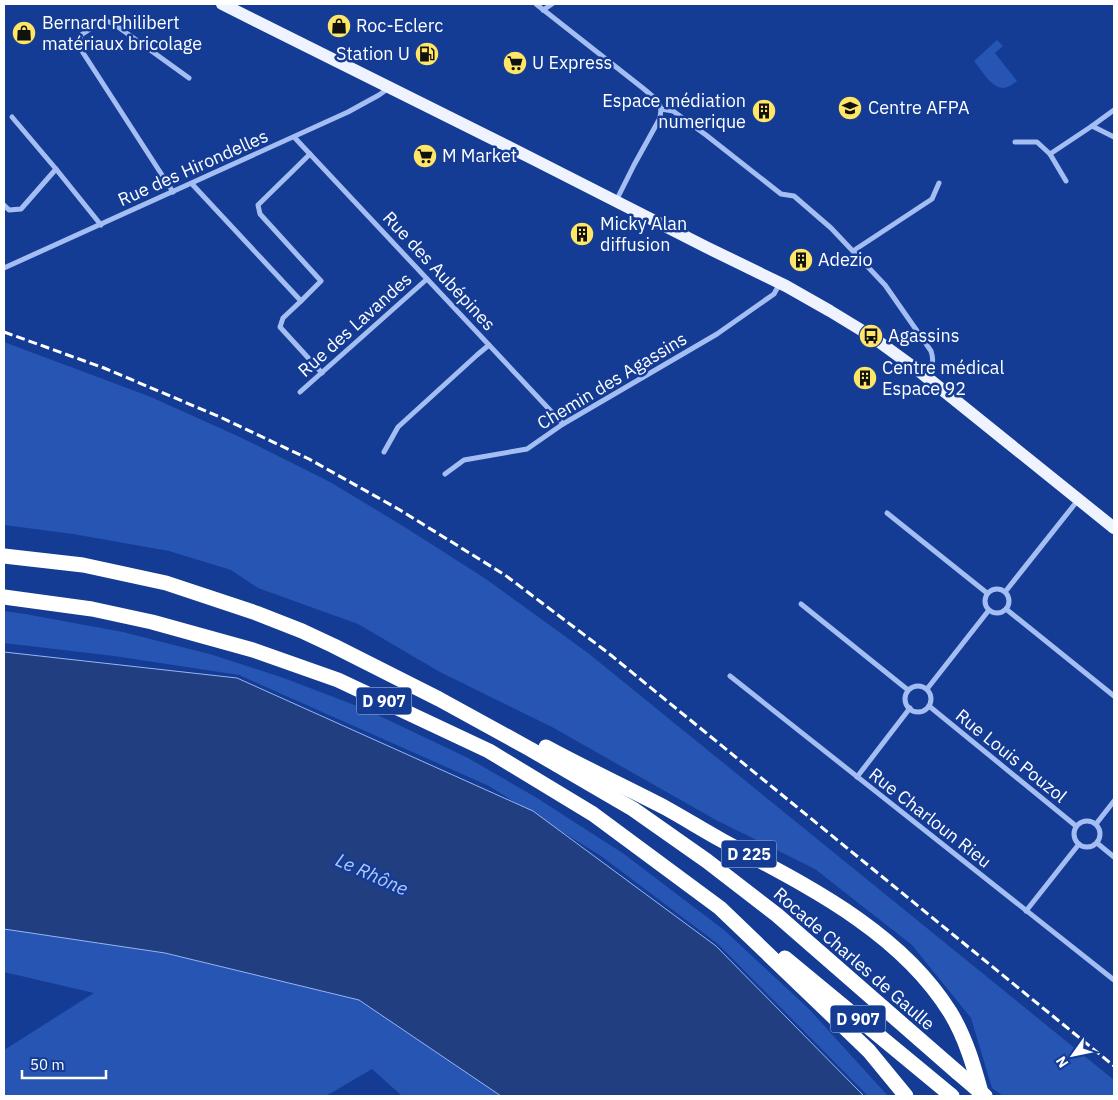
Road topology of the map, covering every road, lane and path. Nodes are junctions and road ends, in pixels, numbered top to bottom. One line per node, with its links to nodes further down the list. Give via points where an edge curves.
1 (222, 4): 6 (main road)
2 (536, 4): 4 (street)
3 (552, 4): 4 (street)
4 (543, 10): 7 (street, via 644,89 658,101)
5 (189, 78): 20 (street, via 104,20 81,35 78,45)
6 (390, 87): 12 (street, Rue des Hirondelles, via 379,96); 21 (main road)
7 (661, 109): 21 (street, via 660,118); 24 (street, via 673,111 706,134 781,194 794,196)
8 (1114, 110): 10 (street)
9 (12, 117): 16 (street)
10 (1092, 126): 11 (street); 15 (street)
11 (1114, 137)
12 (294, 138): 14 (street, Rue des Aubépines); 18 (street, Rue des Hirondelles)
13 (1015, 142): 15 (street, via 1037,142)
14 (310, 154): 26 (street, Rue des Aubépines); 28 (street, via 258,205 260,214 321,281)
15 (1050, 154): 17 (street)
16 (56, 168): 22 (street, via 21,209 9,210); 23 (street)
17 (1066, 181)
18 (192, 184): 20 (street, Rue des Hirondelles); 28 (street)
19 (939, 184): 24 (street, via 932,199)
20 (173, 192): 23 (street, Rue des Hirondelles)
21 (616, 201): 27 (main road)
22 (4, 205)
23 (101, 225): 25 (street, Rue des Hirondelles)
24 (853, 251): 31 (street, via 885,285 931,351 933,363)
25 (4, 268)
26 (427, 279): 29 (street, Rue des Aubépines); 30 (street, Rue des Lavandes)
27 (780, 283): 31 (main road, via 852,323); 33 (street, Chemin des Agassins, via 774,294 717,334)
28 (300, 300): 30 (street, via 280,327)
29 (489, 345): 33 (street, Rue des Aubépines); 34 (street, via 398,427)
30 (322, 372): 32 (street, Rue des Lavandes)
31 (926, 376): 36 (main road)
32 (300, 392)
33 (563, 424): 35 (street, Chemin des Agassins, via 527,449 464,460)
34 (384, 452)
35 (445, 474)
36 (1079, 499): 38 (main road); 40 (street)
37 (887, 513): 41 (street)
38 (1114, 528)
39 (4, 556): 50 (highway, D 907, via 84,565 166,583 302,631)
40 (1005, 592): 41 (street, via 996,588); 44 (street, via 1009,600)
41 (987, 593): 45 (street, via 985,603)
42 (4, 597): 60 (highway, D 907, via 92,609 152,622 253,650 338,680 489,751 593,814)
43 (801, 604): 48 (street)
44 (1006, 609): 45 (street, via 997,613); 49 (street)
45 (989, 610): 47 (street)
46 (730, 676): 53 (street, Rue Charloun Rieu)
47 (926, 689): 48 (street, via 915,686); 51 (street, via 931,699)
48 (908, 690): 52 (street, via 905,700)
49 (1114, 696)
50 (439, 699): 65 (highway, Rocade Charles de Gaulle / D 907, bridge, via 624,804 707,861 777,915); 65 (highway, D 225, via 456,700 664,808 794,879 878,933 928,983 949,1011 963,1037)
51 (928, 706): 52 (street, via 920,712); 56 (street, Rue Louis Pouzol)
52 (910, 708): 53 (street)
53 (857, 777): 61 (street, Rue Charloun Rieu)
54 (1114, 801): 55 (street)
55 (1096, 824): 56 (street, via 1086,821); 57 (street, via 1101,834)
56 (1076, 826): 58 (street, via 1074,838)
57 (1097, 843): 58 (street, via 1086,847); 59 (street)
58 (1079, 844): 61 (street)
59 (1114, 857)
60 (720, 908): 63 (highway, via 869,1051); 64 (highway, D 907, via 765,941)
61 (1026, 911): 62 (street, Rue Charloun Rieu)
62 (1114, 980)
63 (906, 1096)
64 (952, 1096)
65 (983, 1096)

